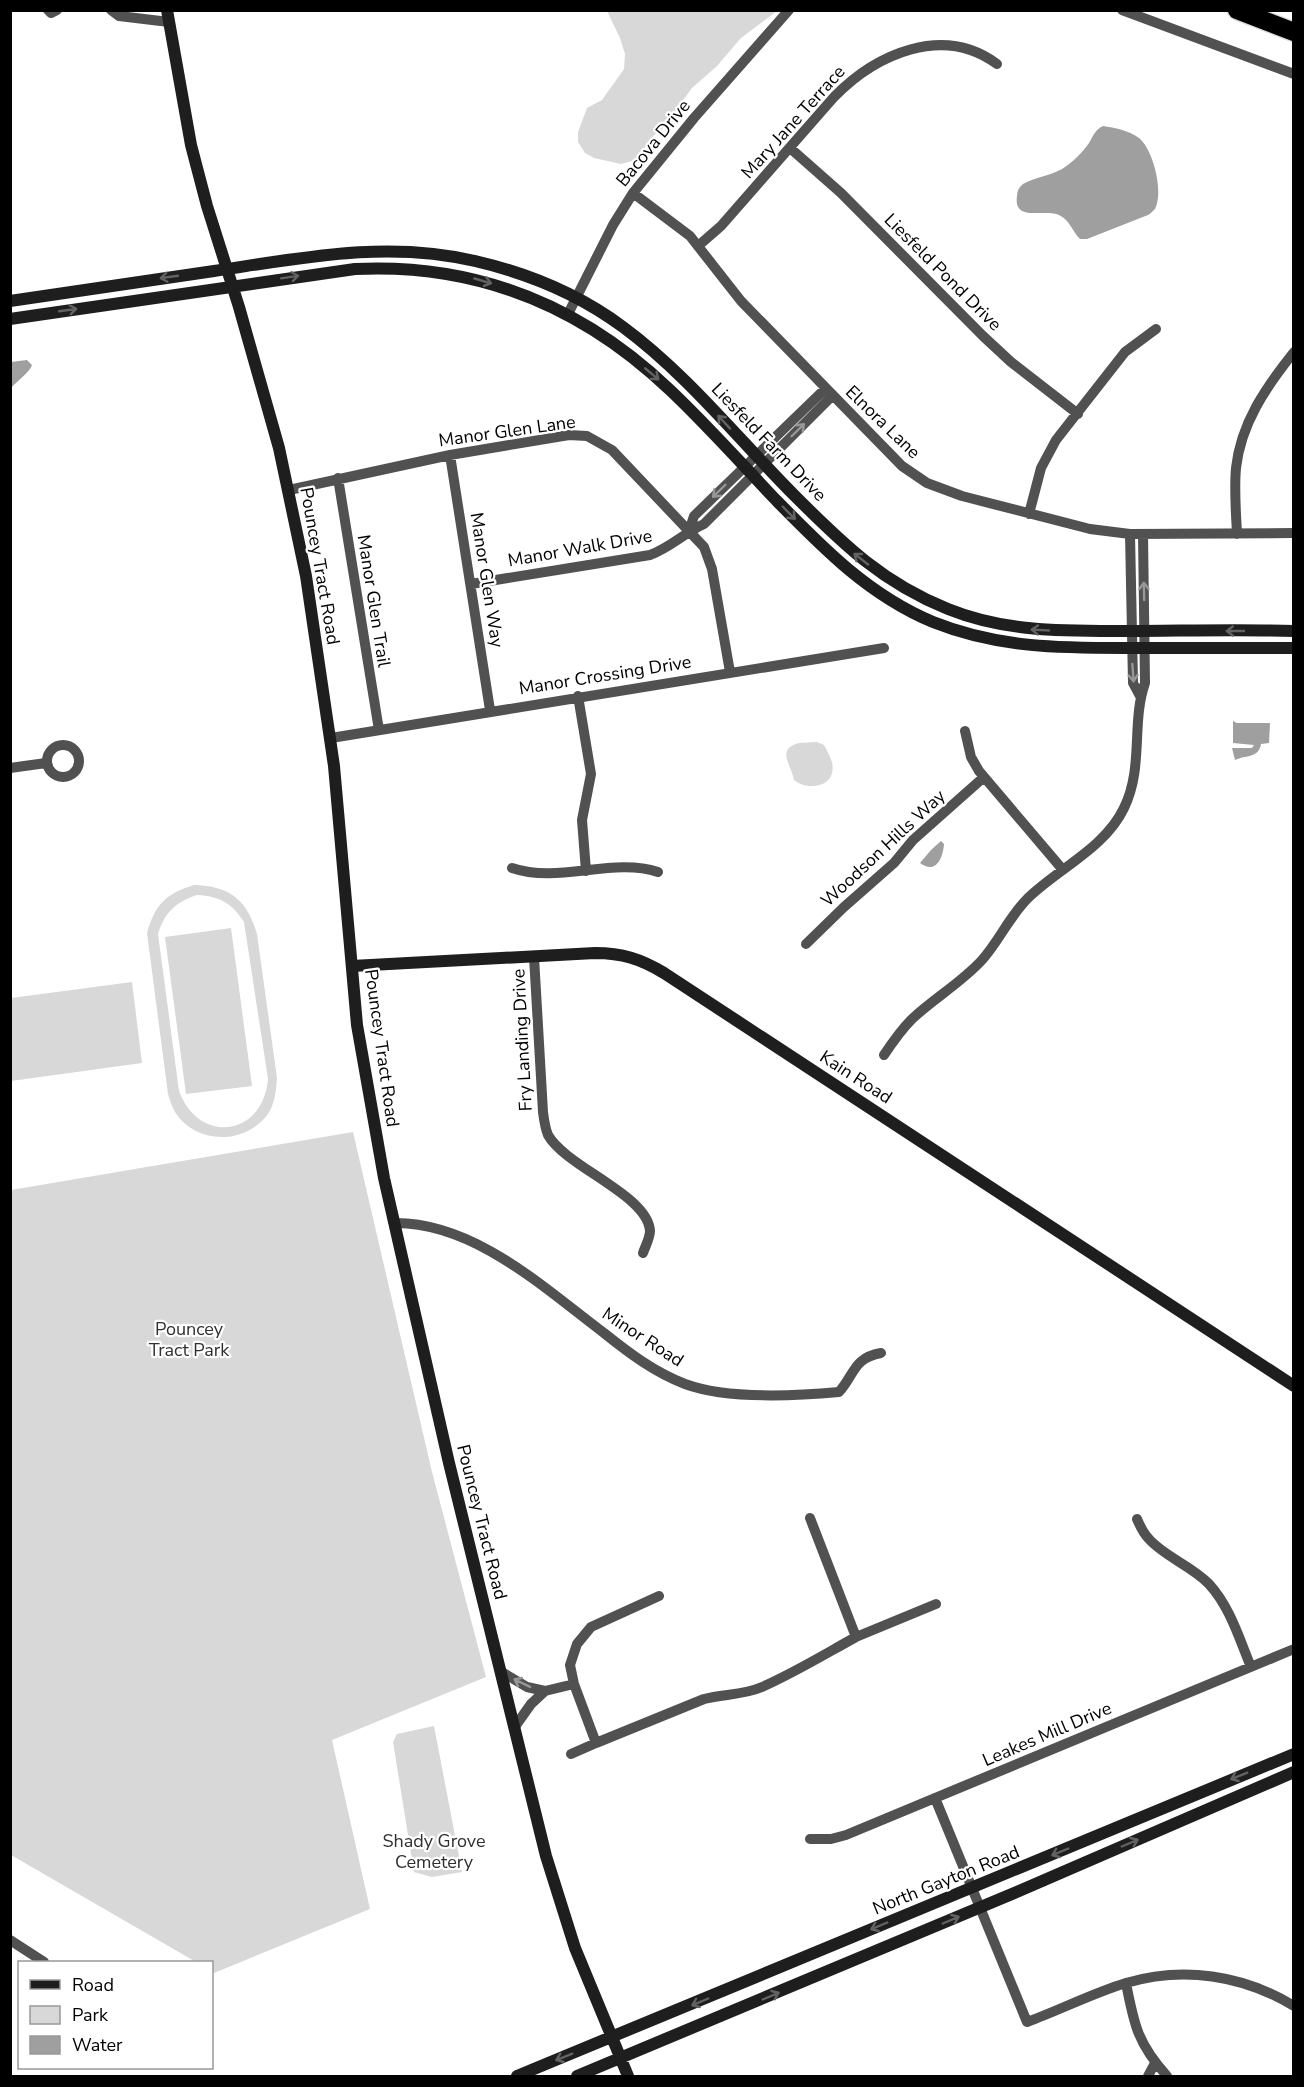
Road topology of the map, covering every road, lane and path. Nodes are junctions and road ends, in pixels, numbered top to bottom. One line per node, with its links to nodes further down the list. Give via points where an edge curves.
1 (48, 10): 2 (street)
2 (57, 10)
3 (111, 10): 7 (street, via 119,16)
4 (789, 10): 12 (street, Bacova Drive)
5 (1122, 10): 10 (street)
6 (1236, 10): 8 (highway)
7 (168, 16): 14 (street, Pouncey Tract Road, via 190,139)
8 (1293, 32)
9 (997, 64): 11 (street, Mary Jane Terrace, via 986,56 947,46 914,48 883,59 852,79)
10 (1293, 74)
11 (790, 148): 13 (street, Mary Jane Terrace, via 721,226); 23 (street, Liesfeld Pond Drive, via 841,193 1011,362)
12 (633, 193): 13 (street, Elnora Lane); 16 (street, Bacova Drive)
13 (698, 246): 22 (street, Elnora Lane, via 741,301)
14 (227, 269): 15 (street, Pouncey Tract Road); 16 (street, Liesfeld Farm Drive, via 344,252 413,251 499,267); 17 (street, Liesfeld Farm Drive, one-way to 17)
15 (232, 286): 18 (street, Liesfeld Farm Drive, one-way to 18, via 356,269 412,269 498,285); 19 (street, Liesfeld Farm Drive, one-way to 15); 28 (street, Pouncey Tract Road)
16 (575, 299): 18 (street, Bacova Drive); 25 (street, Liesfeld Farm Drive, one-way to 16, via 693,389 641,341)
17 (10, 301)
18 (568, 314): 26 (street, Liesfeld Farm Drive, one-way to 26, via 656,377)
19 (10, 319)
20 (1156, 329): 23 (street, via 1125,352)
21 (1293, 352): 34 (street, via 1261,397 1241,444 1236,467)
22 (829, 392): 25 (street, Manor Walk Drive); 29 (street, Elnora Lane, via 902,466 927,483)
23 (1078, 414): 29 (street, via 1056,440 1041,468)
24 (450, 455): 27 (street, Manor Glen Lane); 30 (street, Manor Glen Lane, via 569,435 586,436 612,450); 35 (street, Manor Glen Way)
25 (759, 460): 26 (street, Manor Walk Drive); 36 (street, Liesfeld Farm Drive, one-way to 25, via 1017,627 930,602 894,582 844,545)
26 (748, 471): 30 (street, Manor Walk Drive, via 694,516); 39 (street, Liesfeld Farm Drive, one-way to 39, via 842,565 874,590 932,621 1013,644)
27 (338, 478): 28 (street, Manor Glen Lane); 44 (street, Manor Glen Trail)
28 (289, 490): 46 (street, Pouncey Tract Road)
29 (1029, 514): 32 (street, Elnora Lane)
30 (689, 531): 35 (street, Manor Walk Drive, via 650,555); 41 (street, Manor Glen Lane, via 709,558)
31 (1293, 533): 34 (street, Elnora Lane)
32 (1130, 534): 33 (street, Elnora Lane); 36 (street)
33 (1143, 534): 34 (street, Elnora Lane); 36 (street, one-way to 33)
34 (1237, 534)
35 (471, 584): 43 (street, Manor Glen Way)
36 (1138, 631): 37 (street, Liesfeld Farm Drive, one-way to 36); 39 (street)
37 (1293, 631)
38 (884, 648): 41 (street, Manor Crossing Drive)
39 (1138, 648): 40 (street, Liesfeld Farm Drive); 51 (street, via 1133,682 1140,696 1135,773 1123,810 1099,841)
40 (1293, 648)
41 (730, 672): 42 (street, Manor Crossing Drive)
42 (578, 696): 43 (street, Manor Crossing Drive); 52 (street, via 591,774 582,820)
43 (490, 710): 44 (street, Manor Crossing Drive)
44 (379, 730): 46 (street, Manor Crossing Drive)
45 (965, 731): 49 (street, via 971,757)
46 (331, 738): 56 (street, Pouncey Tract Road)
47 (46, 763): 48 (street)
48 (10, 768)
49 (984, 777): 51 (street); 54 (street, Woodson Hills Way)
50 (512, 868): 52 (street, via 531,873)
51 (1063, 870): 57 (street, via 1028,898 982,960 912,1020)
52 (586, 871): 53 (street, via 639,868)
53 (658, 873)
54 (806, 944)
55 (534, 957): 56 (street, Kain Road); 59 (street, Fry Landing Drive, via 543,1112 548,1134 563,1151 634,1203 650,1233); 61 (street, Kain Road, via 615,953 649,963)
56 (352, 966): 58 (street, Pouncey Tract Road, via 368,1096)
57 (884, 1055)
58 (394, 1223): 60 (street, Minor Road, via 454,1233 493,1253 646,1364 696,1387 769,1395 839,1392 853,1368); 69 (street, Pouncey Tract Road)
59 (643, 1253)
60 (881, 1353)
61 (1293, 1386)
62 (810, 1518): 66 (street)
63 (1137, 1519): 68 (street, via 1153,1544 1191,1569 1220,1598)
64 (659, 1596): 70 (street, via 591,1627 577,1644 570,1665)
65 (936, 1604): 66 (street)
66 (856, 1637): 73 (street, via 762,1687 704,1699)
67 (1293, 1649): 68 (street, Leakes Mill Drive)
68 (1251, 1667): 77 (street, Leakes Mill Drive)
69 (500, 1671): 71 (street, one-way to 69, via 527,1687); 72 (street, Pouncey Tract Road)
70 (574, 1684): 71 (street); 73 (street)
71 (545, 1691): 72 (street)
72 (514, 1728): 85 (street, Pouncey Tract Road, via 563,1912)
73 (597, 1743): 74 (street)
74 (571, 1754)
75 (1293, 1754): 79 (street, North Gayton Road, one-way to 79)
76 (1293, 1772): 80 (street, North Gayton Road, one-way to 76)
77 (935, 1798): 78 (street, Leakes Mill Drive, via 838,1838); 79 (street)
78 (810, 1839)
79 (973, 1888): 80 (street); 85 (street, North Gayton Road, one-way to 85)
80 (981, 1908): 83 (street, via 1027,2022); 86 (street, North Gayton Road, one-way to 80)
81 (10, 1940): 82 (street)
82 (42, 1961)
83 (1126, 1983): 84 (street, via 1170,1974 1200,1974 1233,1980 1276,1995); 87 (street, via 1138,2036)
84 (1293, 2006)
85 (612, 2038): 86 (street, Pouncey Tract Road); 88 (street, North Gayton Road, one-way to 88)
86 (620, 2059): 89 (street, North Gayton Road); 90 (street, Pouncey Tract Road)
87 (1155, 2063): 91 (street); 92 (street)
88 (517, 2076)
89 (577, 2076)
90 (628, 2076)
91 (1148, 2076)
92 (1167, 2076)

